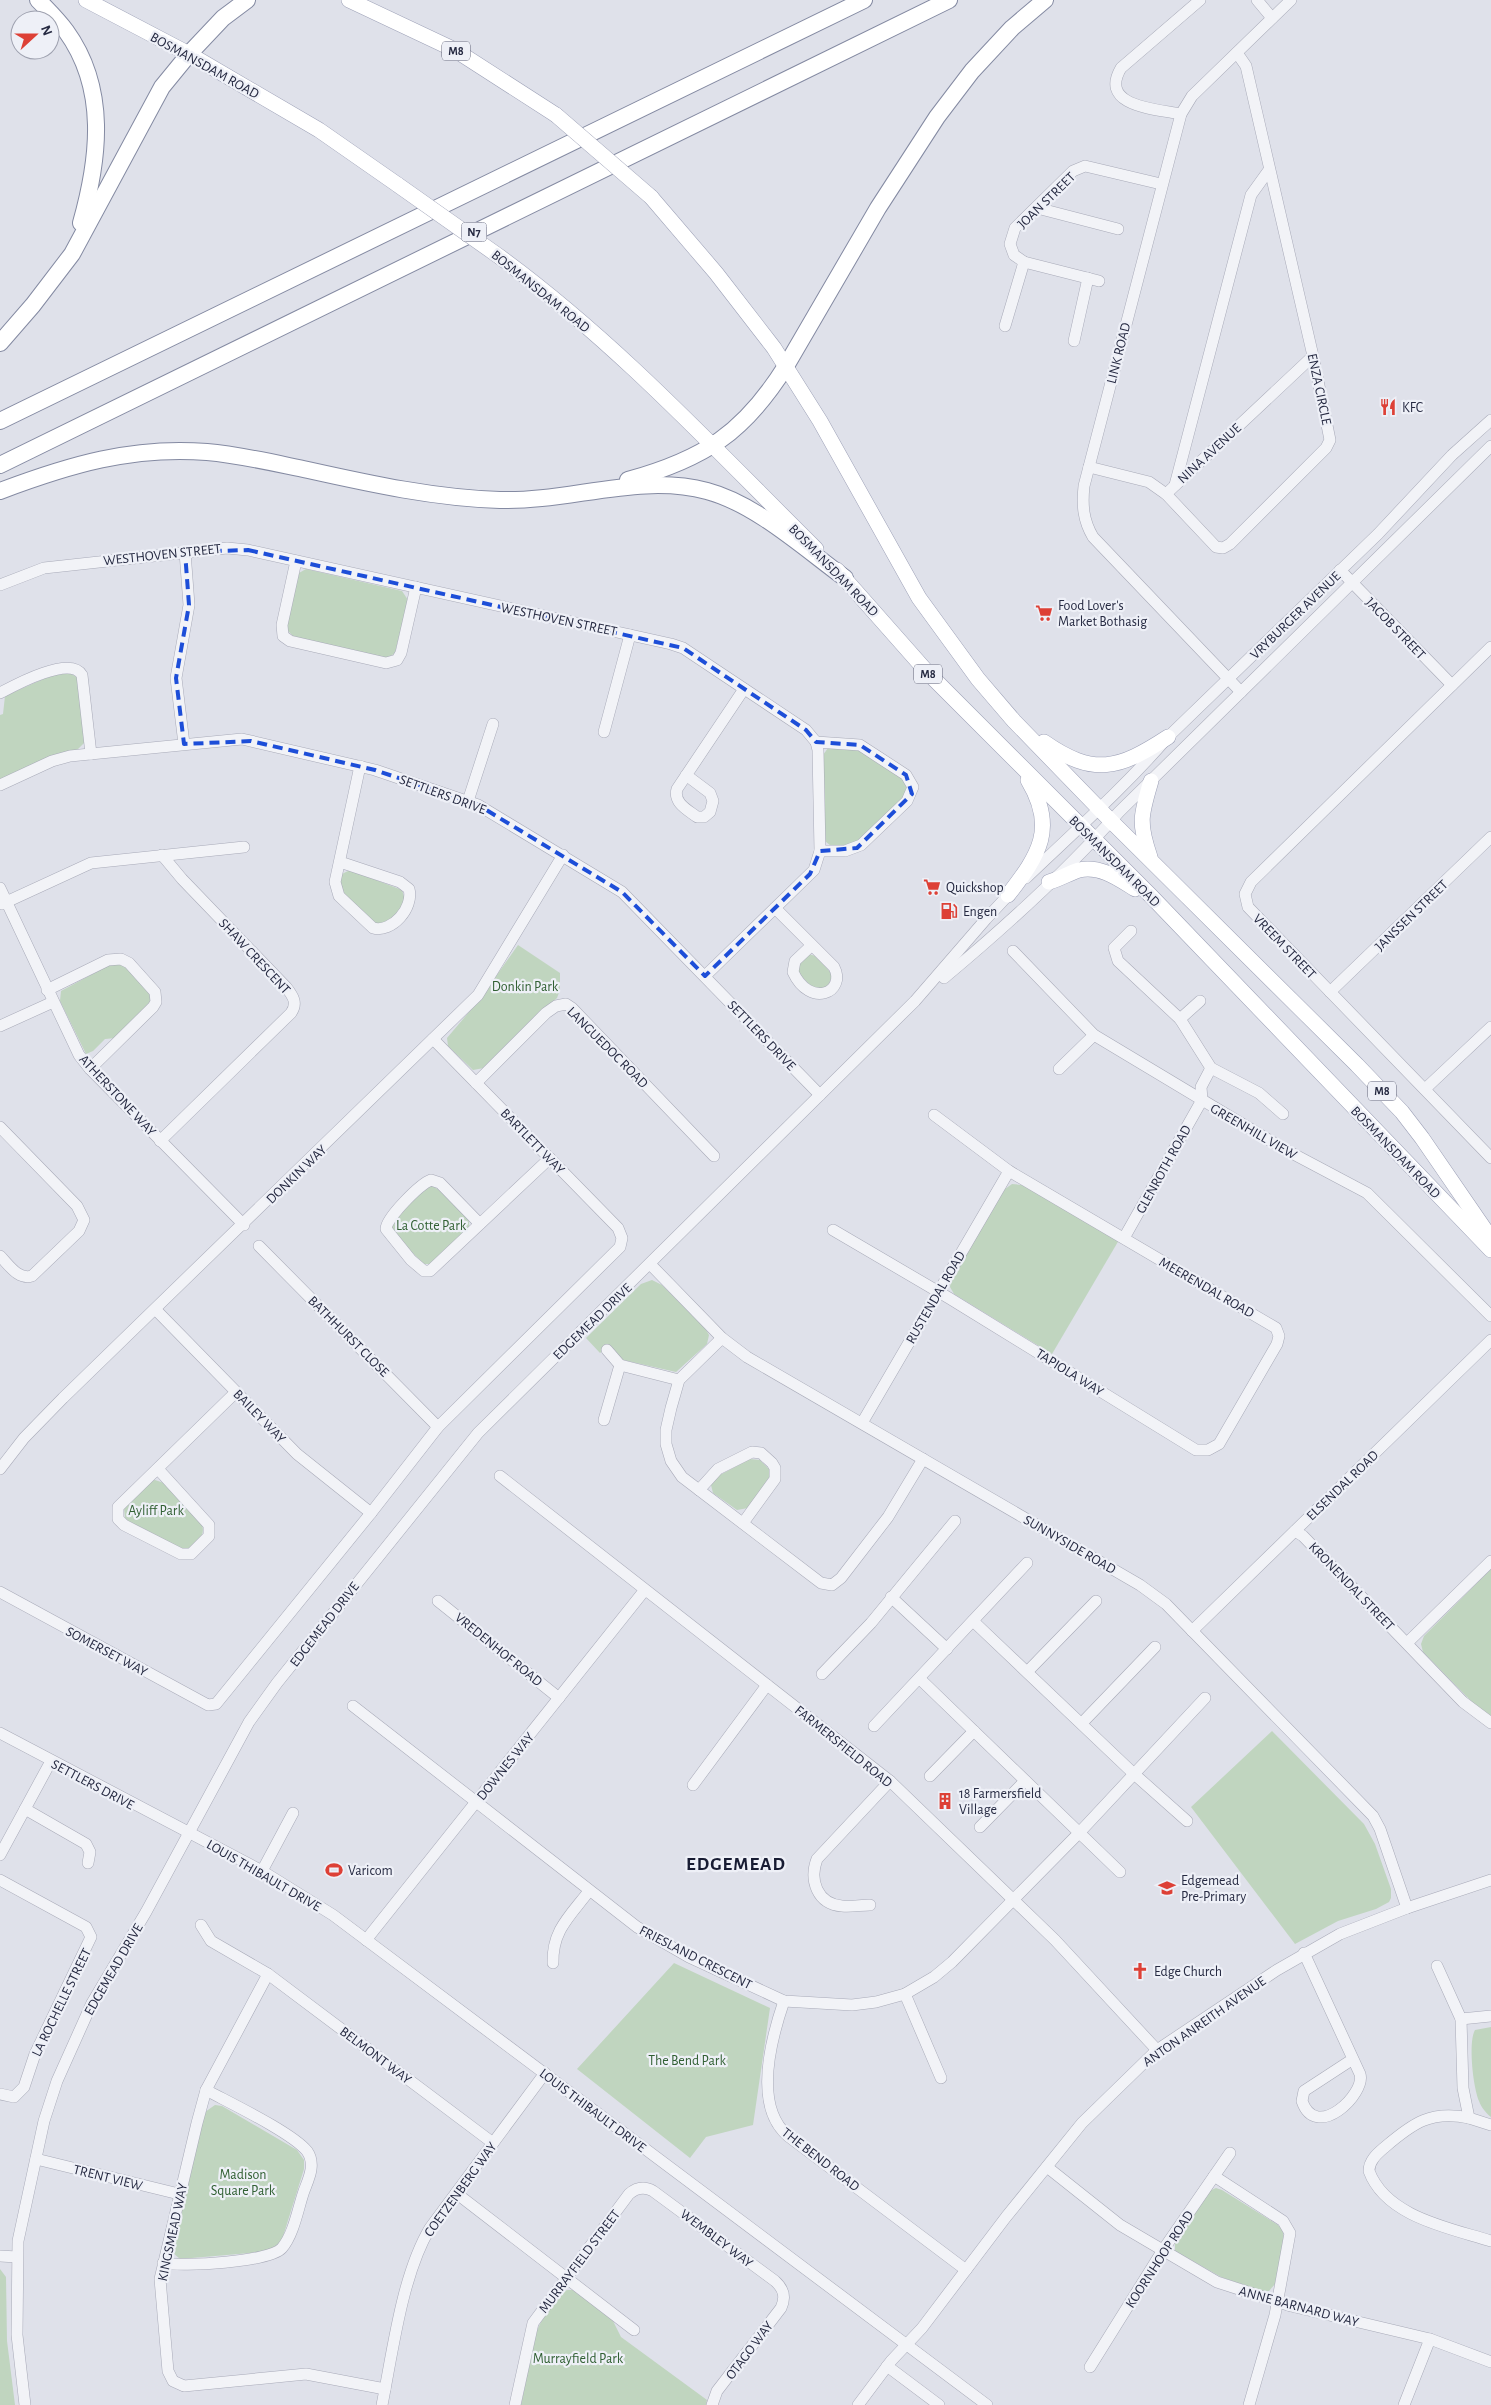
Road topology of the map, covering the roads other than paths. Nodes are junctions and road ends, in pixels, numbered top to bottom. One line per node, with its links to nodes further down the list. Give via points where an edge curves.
1 (38, 0): 19 (highway, via 75,46 96,110 96,157 89,197)
2 (86, 0): 13 (main road, BOSMANSDAM ROAD / M8)
3 (247, 0): 13 (highway, via 223,18)
4 (349, 0): 25 (main road, BOSMANSDAM ROAD / M8, bridge, via 455,50 556,115 604,154 651,197 734,295)
5 (864, 0): 27 (highway)
6 (949, 0): 30 (highway, N7)
7 (1045, 0): 25 (highway, via 1012,28 972,70 937,118 883,201)
8 (1200, 0): 14 (street, via 1120,68 1116,76 1118,92 1126,101)
9 (1257, 0): 11 (street)
10 (1291, 0): 11 (street, LINK ROAD)
11 (1272, 18): 12 (street, LINK ROAD)
12 (1237, 53): 14 (street, LINK ROAD, via 1192,96); 15 (street, ENZA CIRCLE, via 1246,66)
13 (189, 54): 19 (highway, via 162,88 145,117); 28 (main road, BOSMANSDAM ROAD / M8, bridge, via 319,130 541,288 646,380)
14 (1180, 114): 16 (street, LINK ROAD)
15 (1269, 170): 24 (street, ENZA CIRCLE); 32 (street, via 1251,195)
16 (1161, 184): 17 (street, JOAN STREET, via 1085,166 1073,171); 31 (street, LINK ROAD)
17 (1038, 208): 18 (street); 20 (street, JOAN STREET, via 1015,228 1010,239 1014,255)
18 (1118, 228)
19 (72, 254): 23 (highway)
20 (1024, 262): 21 (street); 22 (street, via 1093,279)
21 (1005, 326)
22 (1074, 341)
23 (0, 343)
24 (1313, 356): 32 (street, NINA AVENUE); 34 (street, ENZA CIRCLE, via 1330,433 1329,444 1230,544 1216,547)
25 (786, 366): 28 (highway, via 751,415); 50 (main road, BOSMANSDAM ROAD / M8, via 919,598 978,679)
26 (1491, 420): 38 (street, VRYBURGER AVENUE, via 1452,455)
27 (0, 421)
28 (712, 446): 35 (highway, via 647,475); 39 (main road, BOSMANSDAM ROAD / M8)
29 (1491, 446): 40 (street, VRYBURGER AVENUE)
30 (0, 464)
31 (1089, 467): 34 (street, NINA AVENUE, via 1148,482); 45 (street, LINK ROAD, via 1082,505 1093,537)
32 (1175, 485): 34 (street, NINA AVENUE)
33 (0, 491): 35 (highway, via 98,459 159,452 207,452 456,498 529,500)
34 (1166, 494)
35 (575, 495): 39 (highway, via 667,485 708,491 742,506)
36 (185, 552): 37 (street, WESTHOVEN STREET, via 227,548); 41 (street, WESTHOVEN STREET, via 44,568); 55 (street, via 189,606 176,678)
37 (296, 561): 42 (street, WESTHOVEN STREET); 42 (street, via 282,624 283,636 386,663 397,660 401,653)
38 (1340, 570): 40 (street, JACOB STREET); 45 (street, VRYBURGER AVENUE)
39 (846, 578): 57 (main road, BOSMANSDAM ROAD / M8, via 928,673)
40 (1352, 582): 46 (street, JACOB STREET); 48 (street, VRYBURGER AVENUE)
41 (0, 585)
42 (416, 587): 43 (street, WESTHOVEN STREET)
43 (630, 635): 47 (street, WESTHOVEN STREET, via 683,648); 52 (street)
44 (1491, 648): 46 (street, VREEM STREET)
45 (1229, 679): 48 (street, LINK ROAD); 53 (street, VRYBURGER AVENUE)
46 (1452, 685): 85 (street, VREEM STREET, via 1247,887 1248,907)
47 (744, 689): 54 (street, WESTHOVEN STREET, via 806,730); 59 (street)
48 (1241, 692): 60 (street, VRYBURGER AVENUE)
49 (0, 693): 56 (street, via 42,673 72,668 79,670)
50 (1014, 721): 53 (main road, via 1070,758 1093,766 1121,763); 63 (main road, BOSMANSDAM ROAD / M8)
51 (493, 724): 62 (street)
52 (604, 732)
53 (1168, 737): 63 (street, VRYBURGER AVENUE)
54 (816, 742): 69 (street); 69 (street, via 860,745 906,774 913,787 907,801 861,845 845,851)
55 (184, 744): 56 (street, SETTLERS DRIVE); 58 (street, SETTLERS DRIVE, via 242,739)
56 (91, 754): 61 (street, SETTLERS DRIVE, via 59,759)
57 (1018, 763): 65 (main road, BOSMANSDAM ROAD / M8); 76 (main road, via 1039,801 1043,830 1036,857)
58 (360, 766): 62 (street, SETTLERS DRIVE); 73 (street)
59 (686, 775)
60 (1151, 781): 64 (street, VRYBURGER AVENUE); 72 (main road, via 1141,820)
61 (0, 785)
62 (468, 801): 71 (street, SETTLERS DRIVE)
63 (1099, 808): 64 (main road, BOSMANSDAM ROAD / M8); 65 (street, VRYBURGER AVENUE)
64 (1111, 821): 67 (street, VRYBURGER AVENUE); 72 (main road, BOSMANSDAM ROAD / M8)
65 (1081, 826): 67 (main road, BOSMANSDAM ROAD / M8); 76 (street, EDGEMEAD DRIVE)
66 (1491, 837): 85 (street, JANSSEN STREET)
67 (1094, 839): 74 (street, EDGEMEAD DRIVE); 77 (main road, BOSMANSDAM ROAD / M8)
68 (244, 847): 70 (street)
69 (820, 851): 79 (street, via 814,870)
70 (162, 855): 78 (street, via 91,863); 104 (street, SHAW CRESCENT, via 286,987 295,1005 291,1013)
71 (563, 855): 83 (street, SETTLERS DRIVE, via 622,892); 93 (street, DONKIN WAY, via 478,995)
72 (1152, 861): 113 (main road, BOSMANSDAM ROAD / M8, via 1402,1112)
73 (340, 862): 73 (street, via 335,882 337,893 373,928 387,927 407,907 409,890 400,882)
74 (1049, 882): 77 (main road, via 1079,870 1095,870 1118,879); 88 (street, EDGEMEAD DRIVE, via 988,941)
75 (0, 888): 78 (street, ATHERSTONE WAY)
76 (1008, 895): 88 (street, EDGEMEAD DRIVE)
77 (1158, 903): 115 (main road, BOSMANSDAM ROAD / M8)
78 (3, 904): 84 (street, ATHERSTONE WAY)
79 (775, 908): 81 (street); 83 (street)
80 (1131, 931): 89 (street, via 1114,948 1116,958)
81 (812, 945)
82 (1013, 950): 92 (street, GREENHILL VIEW)
83 (705, 976): 99 (street, SETTLERS DRIVE)
84 (48, 990): 87 (street, ATHERSTONE WAY); 95 (street, via 113,959 128,963 155,992 153,1007)
85 (1330, 992): 98 (street, VREEM STREET)
86 (1200, 1000): 89 (street)
87 (53, 1002): 90 (street); 95 (street, ATHERSTONE WAY, via 78,1055)
88 (915, 1002): 99 (street, EDGEMEAD DRIVE)
89 (1180, 1019): 94 (street)
90 (0, 1026)
91 (1491, 1027): 98 (street)
92 (1094, 1035): 96 (street); 100 (street, GREENHILL VIEW)
93 (433, 1039): 97 (street, BARTLETT WAY); 110 (street, DONKIN WAY)
94 (1212, 1068): 100 (street, GLENROTH ROAD, via 1201,1088); 101 (street, via 1259,1092)
95 (90, 1069): 104 (street, ATHERSTONE WAY)
96 (1059, 1069)
97 (476, 1083): 105 (street, LANGUEDOC ROAD, via 546,1013 566,1004); 106 (street, BARTLETT WAY)
98 (1425, 1090): 107 (street, VREEM STREET)
99 (820, 1094): 117 (street, EDGEMEAD DRIVE)
100 (1202, 1100): 112 (street, GLENROTH ROAD); 120 (street, GREENHILL VIEW, via 1367,1193)
101 (1283, 1114)
102 (934, 1115): 108 (street, MEERENDAL ROAD)
103 (0, 1127): 116 (street, via 77,1206 84,1220 79,1231 32,1276 23,1277)
104 (160, 1141): 110 (street, ATHERSTONE WAY)
105 (714, 1156)
106 (550, 1158): 109 (street); 129 (street, BARTLETT WAY, via 618,1228 622,1238 620,1247)
107 (1491, 1158)
108 (1009, 1171): 112 (street, MEERENDAL ROAD); 118 (street, RUSTENDAL ROAD)
109 (480, 1224): 109 (street, via 428,1272 411,1260 386,1229 388,1220 423,1184 431,1180 440,1183)
110 (244, 1225): 119 (street, DONKIN WAY)
111 (833, 1230): 118 (street, TAPIOLA WAY)
112 (1124, 1238): 130 (street, MEERENDAL ROAD, via 1272,1324 1278,1332 1277,1344 1219,1444)
113 (1491, 1238)
114 (259, 1246): 129 (street, BATHHURST CLOSE)
115 (1491, 1250)
116 (0, 1256)
117 (650, 1264): 121 (street, SUNNYSIDE ROAD); 176 (street, EDGEMEAD DRIVE, via 478,1432 277,1683 249,1722)
118 (938, 1291): 128 (street, RUSTENDAL ROAD); 130 (street, TAPIOLA WAY, via 1196,1450)
119 (156, 1310): 126 (street, BAILEY WAY); 132 (street, DONKIN WAY, via 38,1424)
120 (1491, 1316)
121 (722, 1338): 125 (street); 128 (street, SUNNYSIDE ROAD, via 747,1356)
122 (1491, 1340): 139 (street, ELSENDAL ROAD)
123 (607, 1350): 124 (street)
124 (620, 1365): 125 (street); 127 (street)
125 (679, 1380): 135 (street, via 666,1430 668,1451 676,1469)
126 (236, 1392): 133 (street); 136 (street, BAILEY WAY, via 297,1454)
127 (604, 1420)
128 (862, 1422): 131 (street, SUNNYSIDE ROAD)
129 (438, 1427): 136 (street)
130 (1203, 1451)
131 (923, 1459): 138 (street, via 888,1517 835,1583 821,1583); 148 (street, SUNNYSIDE ROAD, via 1148,1590)
132 (0, 1469)
133 (158, 1469): 133 (street, via 121,1503 118,1519 136,1532 181,1554 191,1554 209,1536 209,1526)
134 (500, 1476): 142 (street, FARMERSFIELD ROAD)
135 (699, 1490): 138 (street); 138 (street, via 718,1469 752,1452 761,1453 772,1463 775,1479)
136 (371, 1513): 143 (street, SOMERSET WAY, via 216,1704 208,1705)
137 (955, 1521): 144 (street)
138 (743, 1523)
139 (1295, 1531): 148 (street, ELSENDAL ROAD); 149 (street, KRONENDAL STREET)
140 (1491, 1561): 149 (street)
141 (1027, 1563): 147 (street)
142 (644, 1591): 155 (street, FARMERSFIELD ROAD); 156 (street, DOWNES WAY)
143 (0, 1592)
144 (891, 1597): 151 (street); 153 (street)
145 (1096, 1600): 152 (street)
146 (438, 1601): 156 (street, VREDENHOF ROAD)
147 (973, 1620): 151 (street); 152 (street)
148 (1192, 1631): 186 (street, SUNNYSIDE ROAD, via 1373,1816)
149 (1407, 1644): 160 (street, KRONENDAL STREET, via 1463,1702)
150 (1154, 1646): 159 (street)
151 (947, 1649): 154 (street)
152 (1028, 1672): 159 (street)
153 (822, 1674)
154 (920, 1678): 161 (street); 162 (street)
155 (767, 1685): 168 (street, FARMERSFIELD ROAD); 169 (street)
156 (559, 1698): 170 (street, DOWNES WAY)
157 (1205, 1698): 165 (street, FRIESLAND CRESCENT)
158 (354, 1706): 170 (street, FRIESLAND CRESCENT)
159 (1082, 1723): 165 (street)
160 (1491, 1723)
161 (874, 1726)
162 (974, 1731): 166 (street); 167 (street)
163 (0, 1733): 164 (street, SETTLERS DRIVE)
164 (51, 1761): 171 (street); 176 (street, SETTLERS DRIVE)
165 (1133, 1773): 173 (street); 175 (street, FRIESLAND CRESCENT)
166 (930, 1776)
167 (1025, 1780): 174 (street); 175 (street)
168 (890, 1781): 184 (street, FARMERSFIELD ROAD); 185 (street, via 817,1859 814,1868 814,1883 819,1894 827,1900 842,1906)
169 (693, 1785)
170 (476, 1803): 183 (street, FRIESLAND CRESCENT); 188 (street, DOWNES WAY)
171 (25, 1810): 177 (street); 178 (street, via 84,1842 90,1852)
172 (293, 1813): 179 (street)
173 (1187, 1821)
174 (980, 1827)
175 (1079, 1833): 180 (street); 184 (street, FRIESLAND CRESCENT)
176 (187, 1834): 179 (street, LOUIS THIBAULT DRIVE); 207 (street, EDGEMEAD DRIVE, via 79,2029 44,2121)
177 (0, 1855)
178 (88, 1863)
179 (262, 1871): 188 (street, LOUIS THIBAULT DRIVE, via 333,1915)
180 (1120, 1872)
181 (0, 1880): 202 (street, LA ROCHELLE STREET, via 86,1927 91,1937 35,2054 24,2088 14,2097)
182 (1491, 1880): 186 (street, ANTON ANREITH AVENUE)
183 (589, 1891): 190 (street, via 558,1931 553,1945); 194 (street, FRIESLAND CRESCENT, via 636,1927)
184 (1012, 1898): 193 (street, FRIESLAND CRESCENT, via 952,1962); 197 (street, FARMERSFIELD ROAD, via 1056,1940)
185 (870, 1905)
186 (1407, 1908): 189 (street, ANTON ANREITH AVENUE, via 1340,1934)
187 (201, 1926): 192 (street, BELMONT WAY, via 211,1941)
188 (366, 1940): 199 (street, LOUIS THIBAULT DRIVE)
189 (1304, 1953): 197 (street, ANTON ANREITH AVENUE); 198 (street)
190 (553, 1963)
191 (1437, 1966): 196 (street)
192 (263, 1971): 201 (street, KINGSMEAD WAY); 205 (street, BELMONT WAY)
193 (905, 1994): 194 (street, FRIESLAND CRESCENT, via 852,2005); 200 (street)
194 (784, 2001): 218 (street, THE BEND ROAD, via 770,2062 768,2100 777,2125)
195 (1491, 2016): 196 (street)
196 (1461, 2019): 203 (street, via 1463,2088)
197 (1157, 2050): 208 (street, ANTON ANREITH AVENUE, via 1082,2123)
198 (1353, 2059): 198 (street, via 1360,2074 1360,2085 1332,2115 1319,2118 1311,2114 1302,2101 1304,2091)
199 (545, 2073): 205 (street, COETZENBERG WAY); 224 (street, LOUIS THIBAULT DRIVE)
200 (942, 2078)
201 (206, 2090): 212 (street, KINGSMEAD WAY); 217 (street, via 273,2127 306,2150 312,2162 310,2174 287,2241 276,2253 218,2262)
202 (0, 2094)
203 (1469, 2118): 204 (street); 213 (street, via 1441,2116 1415,2123 1371,2160 1369,2171 1374,2181 1407,2213)
204 (1491, 2125)
205 (493, 2143): 211 (street, COETZENBERG WAY)
206 (1230, 2153): 209 (street, KOORNHOOP ROAD)
207 (36, 2159): 212 (street, TRENT VIEW); 216 (street, EDGEMEAD DRIVE, via 18,2241)
208 (1047, 2167): 214 (street, ANNE BARNARD WAY, via 1120,2225); 218 (street, ANTON ANREITH AVENUE)
209 (1214, 2176): 214 (street, KOORNHOOP ROAD); 221 (street, via 1288,2226 1290,2240)
210 (644, 2188): 219 (street, MURRAYFIELD STREET, via 629,2194); 220 (street, WEMBLEY WAY, via 653,2191 774,2281)
211 (456, 2193): 219 (street); 228 (street, COETZENBERG WAY, via 419,2246)
212 (179, 2194): 217 (street, KINGSMEAD WAY)
213 (1491, 2241)
214 (1163, 2250): 221 (street, ANNE BARNARD WAY, via 1217,2282); 227 (street, KOORNHOOP ROAD)
215 (0, 2256): 216 (street)
216 (18, 2257): 229 (street, EDGEMEAD DRIVE, via 17,2335)
217 (163, 2263): 228 (street, KINGSMEAD WAY, via 160,2280 168,2371 178,2384 306,2374)
218 (966, 2270): 224 (street, ANTON ANREITH AVENUE)
219 (566, 2277): 222 (street); 231 (street, MURRAYFIELD STREET, via 533,2324)
220 (784, 2294): 232 (street, OTAGO WAY, via 781,2308 717,2391)
221 (1277, 2302): 223 (street, ANNE BARNARD WAY); 236 (street)
222 (634, 2330)
223 (1430, 2340): 225 (street, ANNE BARNARD WAY); 237 (street)
224 (907, 2344): 226 (street, ANTON ANREITH AVENUE); 235 (street, LOUIS THIBAULT DRIVE)
225 (1491, 2362)
226 (887, 2366): 233 (street, ANTON ANREITH AVENUE); 234 (street)
227 (1090, 2367)
228 (385, 2389): 230 (street, COETZENBERG WAY)
229 (24, 2405)
230 (382, 2405)
231 (514, 2405)
232 (712, 2405)
233 (858, 2405)
234 (939, 2405)
235 (988, 2405)
236 (1249, 2405)
237 (1404, 2405)

